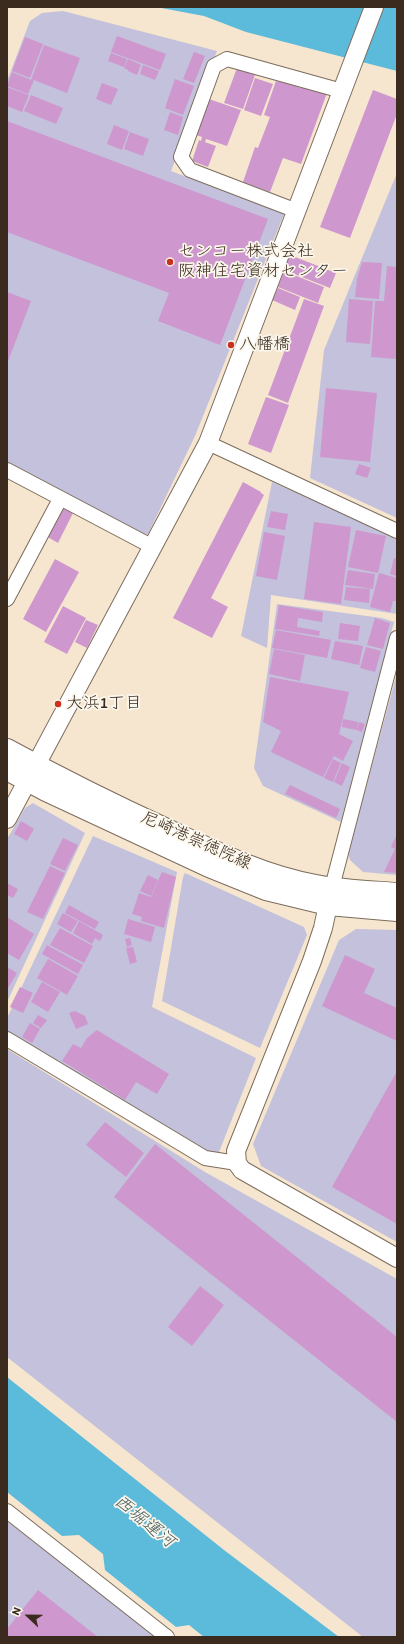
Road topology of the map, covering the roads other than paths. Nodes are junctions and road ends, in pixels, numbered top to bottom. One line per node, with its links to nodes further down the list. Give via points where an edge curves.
1 (374, 7): 2 (street)
2 (342, 91): 3 (street); 3 (street, via 227,59 214,66 181,157 190,170)
3 (296, 211): 4 (street)
4 (208, 443): 7 (street); 8 (street)
5 (7, 470): 6 (street)
6 (60, 499): 8 (street); 9 (street)
7 (397, 532)
8 (154, 547): 13 (street)
9 (7, 599)
10 (397, 638): 16 (street)
11 (7, 749): 13 (main road, 尼崎港崇徳院線)
12 (7, 770): 13 (main road, 尼崎港崇徳院線)
13 (32, 774): 14 (street); 16 (main road, 尼崎港崇徳院線, via 232,878 286,896)
14 (7, 819)
15 (397, 893): 16 (main road, 尼崎港崇徳院線)
16 (330, 897): 17 (main road, 尼崎港崇徳院線); 19 (street, via 312,961 236,1151)
17 (397, 911)
18 (7, 1039): 19 (street, via 205,1158)
19 (237, 1163): 20 (street, via 242,1170)
20 (397, 1258)
21 (7, 1510): 22 (street)
22 (167, 1637)

